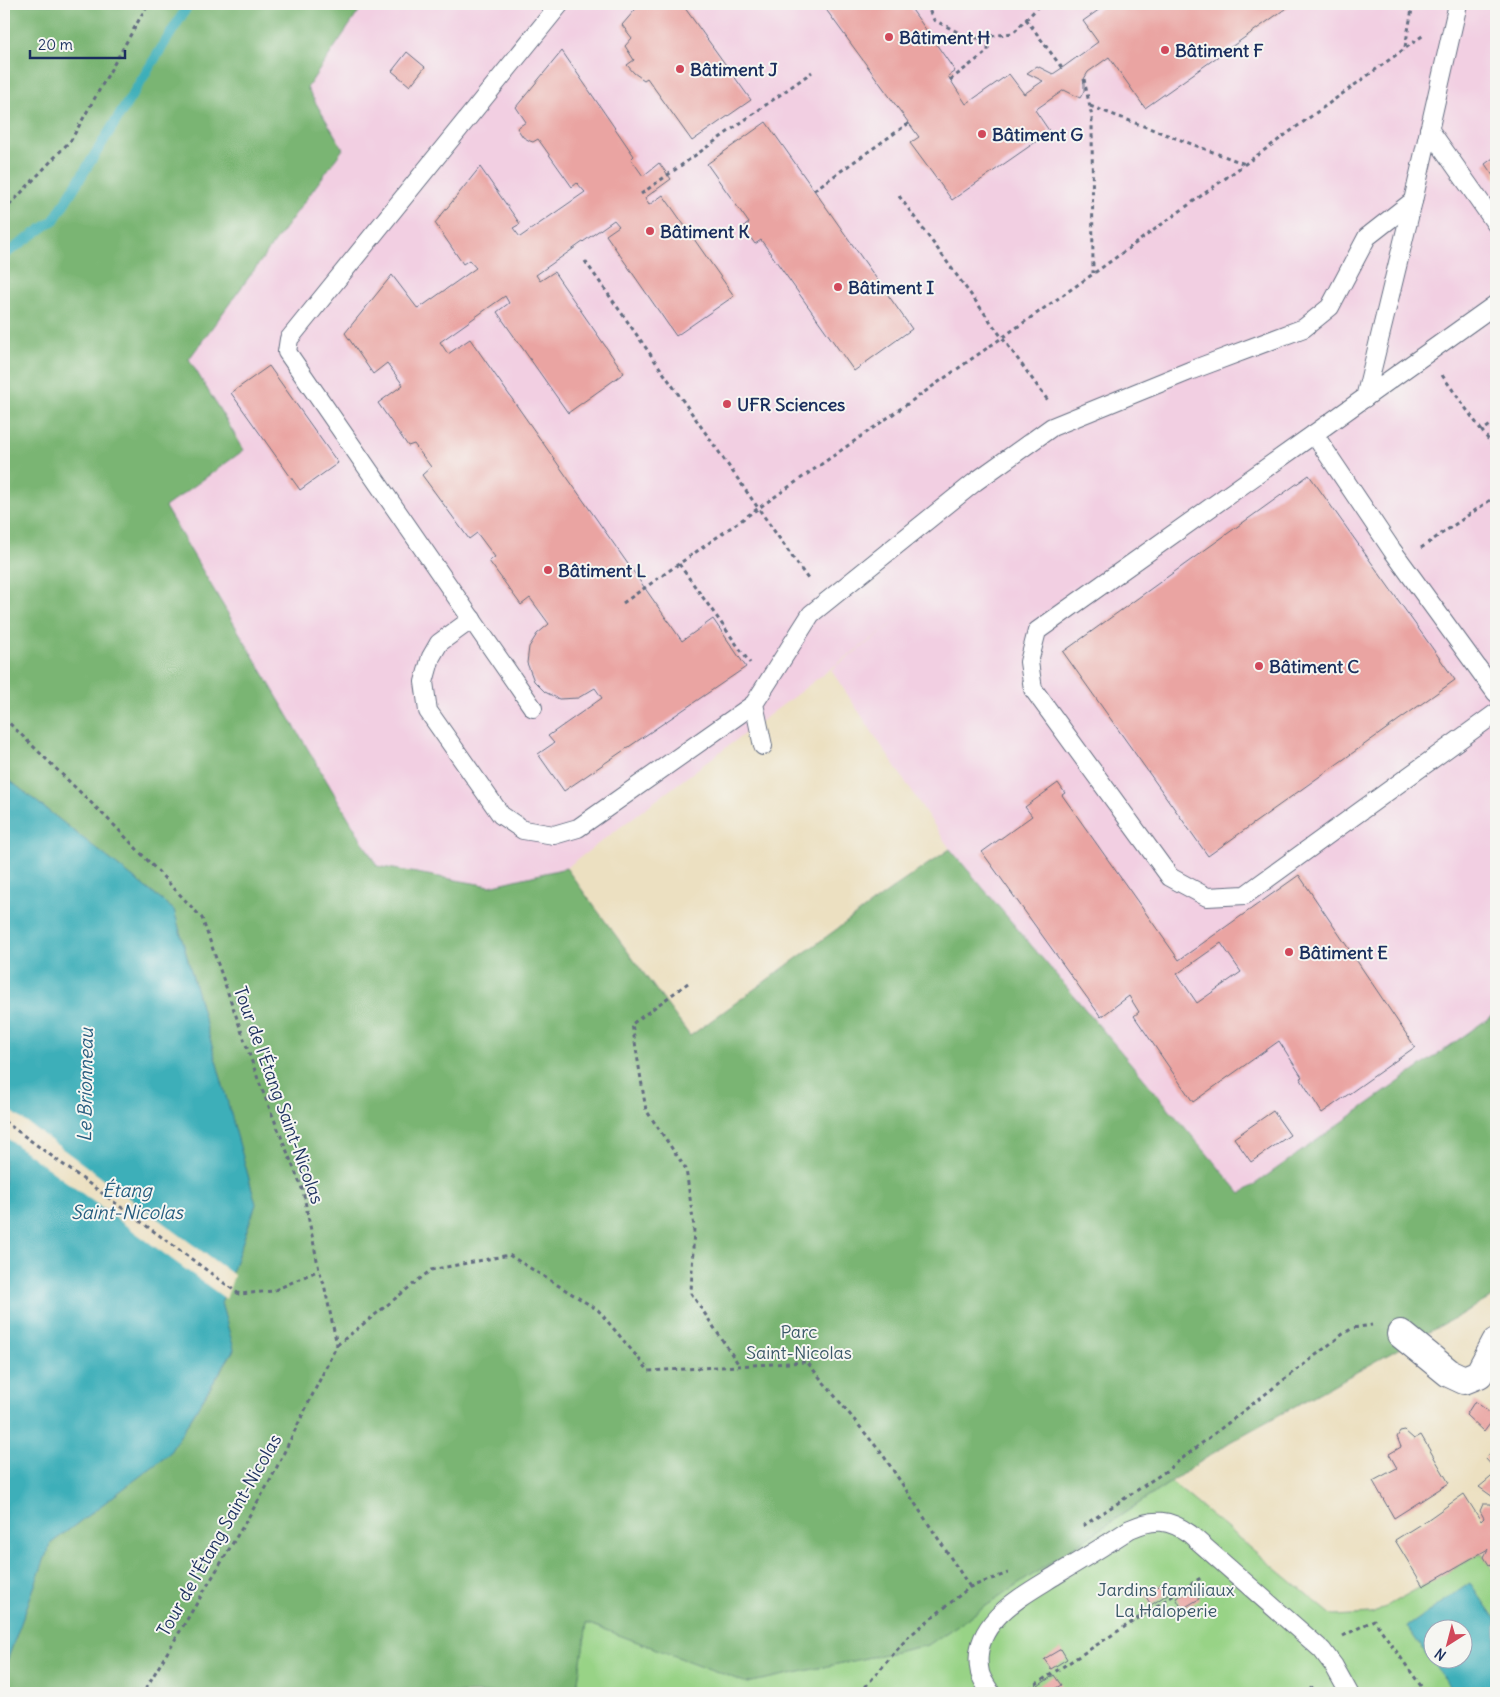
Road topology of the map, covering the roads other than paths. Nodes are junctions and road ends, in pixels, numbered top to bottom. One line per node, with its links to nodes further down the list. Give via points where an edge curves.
1 (560, 4): 9 (lane, via 289,338 287,352)
2 (1458, 4): 3 (lane)
3 (1429, 128): 4 (lane); 5 (lane)
4 (1412, 201): 7 (lane); 11 (lane, via 1367,237 1330,307 1304,328 1052,427 974,482 811,614)
5 (1496, 224)
6 (1496, 304): 7 (lane)
7 (1365, 398): 8 (lane)
8 (1314, 434): 10 (lane, via 1401,562); 13 (lane, via 1038,631 1029,662 1033,689 1170,877 1207,897 1245,895)
9 (472, 619): 11 (lane, via 439,643 431,657 424,682 428,711 501,815 523,830 554,835 578,828); 12 (lane)
10 (1496, 692)
11 (754, 704): 14 (lane)
12 (533, 708)
13 (1496, 713)
14 (763, 746)
15 (1400, 1334): 16 (street, via 1449,1373 1464,1380 1479,1374)
16 (1496, 1342)
17 (991, 1693): 18 (lane, via 981,1674 979,1659 986,1631 996,1617 1023,1596 1130,1529 1157,1521 1169,1522 1190,1534 1322,1650)
18 (1349, 1693)

